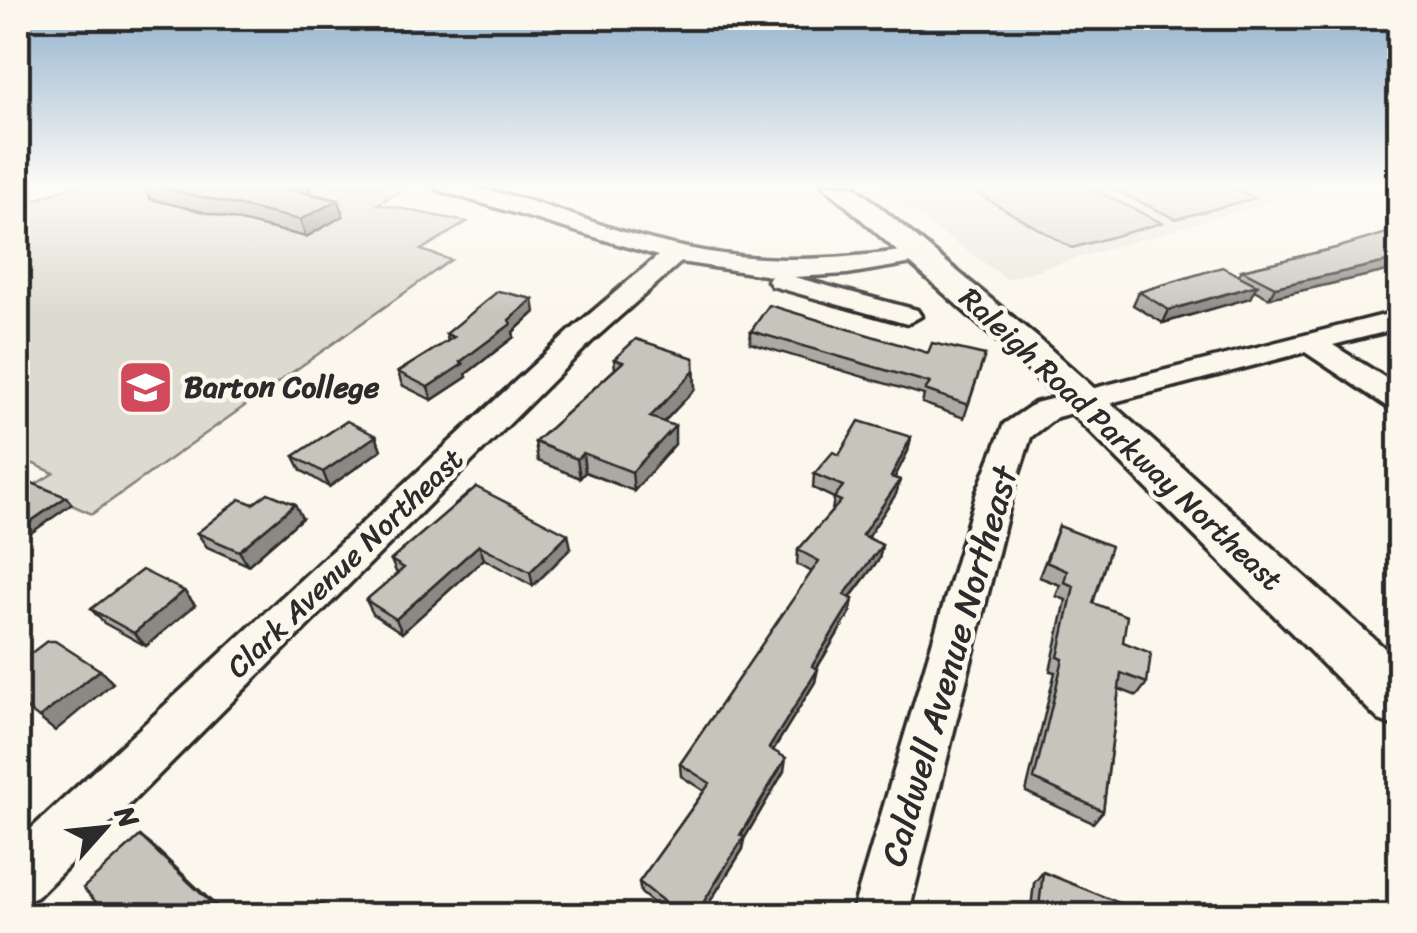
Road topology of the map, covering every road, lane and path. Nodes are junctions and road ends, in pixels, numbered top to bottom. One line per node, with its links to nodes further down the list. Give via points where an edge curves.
1 (593, 229): 3 (street)
2 (889, 229): 4 (street, Raleigh Road Parkway Northeast)
3 (676, 253): 5 (street); 12 (street, Clark Avenue Northeast, via 581,336)
4 (921, 256): 5 (street, via 820,269); 9 (street, Raleigh Road Parkway Northeast)
5 (754, 266): 6 (street, via 778,280)
6 (907, 316)
7 (1400, 319): 8 (street, Caldwell Avenue Northeast)
8 (1309, 342): 9 (street, Caldwell Avenue Northeast); 10 (street)
9 (1084, 400): 11 (street, Raleigh Road Parkway Northeast); 13 (street, Caldwell Avenue Northeast, via 1046,410 1016,432)
10 (1400, 400)
11 (1400, 700)
12 (18, 878)
13 (879, 916)

